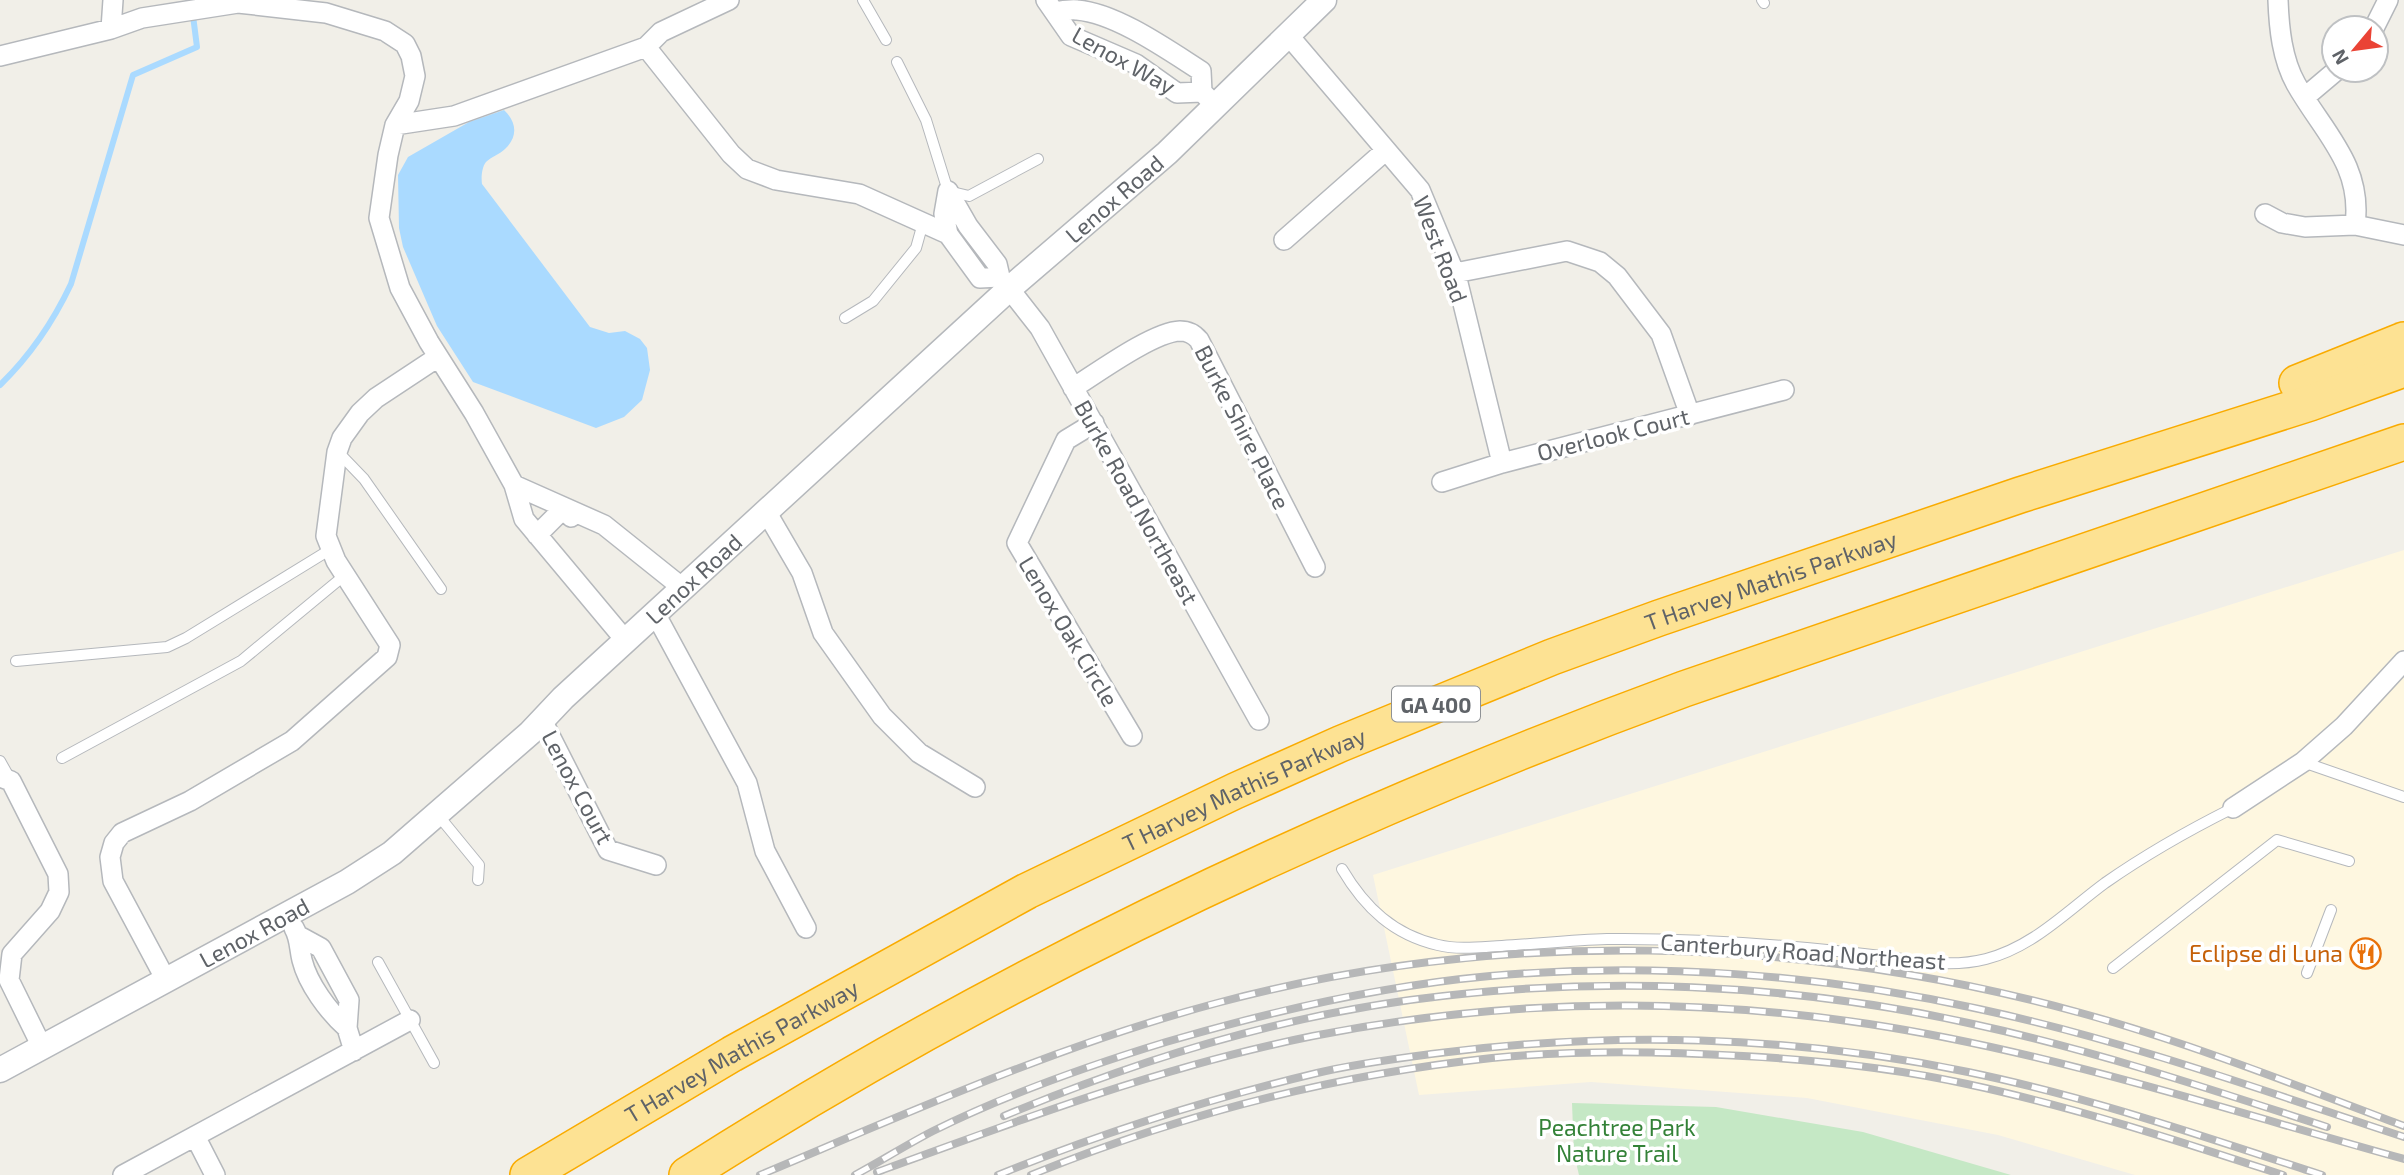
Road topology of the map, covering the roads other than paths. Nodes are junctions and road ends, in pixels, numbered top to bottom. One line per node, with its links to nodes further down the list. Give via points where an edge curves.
1 (113, 0): 7 (street)
2 (729, 0): 11 (street, via 661,32)
3 (863, 0): 9 (lane)
4 (1324, 0): 8 (street, Lenox Road)
5 (2278, 0): 16 (street, via 2279,33 2294,82)
6 (1051, 5): 10 (street, Lenox Way, via 1115,21); 14 (street, Lenox Way, via 1071,36)
7 (111, 29): 12 (street); 18 (street, via 142,18 238,3 326,13 385,31 405,44 415,76)
8 (1289, 36): 17 (street, Lenox Road); 19 (street, West Road)
9 (886, 40)
10 (1151, 40): 14 (street); 17 (street, Lenox Way, via 1201,71)
11 (646, 47): 18 (street, via 454,116); 23 (street, via 747,169 776,180 859,194)
12 (0, 56)
13 (897, 62): 21 (lane, via 926,120)
14 (1136, 64): 17 (street, Lenox Way, via 1177,93)
15 (2320, 84): 16 (street)
16 (2305, 97): 24 (street, via 2355,186)
17 (1209, 99): 31 (street, Lenox Road, via 1167,153)
18 (396, 125): 34 (street, via 379,218 400,288)
19 (1385, 151): 28 (street); 30 (street, West Road, via 1420,190)
20 (1038, 159): 21 (lane, via 969,196)
21 (948, 191): 25 (street, via 944,214); 27 (street, Burke Road Northeast)
22 (2264, 214): 24 (street, via 2305,227)
23 (923, 223): 25 (street); 32 (lane, via 916,248 873,301)
24 (2354, 225): 26 (street)
25 (948, 234): 29 (street)
26 (2404, 235)
27 (978, 238): 29 (street); 31 (street, Burke Road Northeast)
28 (1284, 240)
29 (961, 252): 31 (street, via 981,278)
30 (1455, 273): 38 (street, via 1567,251 1600,262 1617,276 1661,334); 42 (street, West Road)
31 (1005, 283): 36 (street, Burke Road Northeast, via 1040,328); 47 (street, Lenox Road)
32 (845, 318)
33 (2404, 340): 45 (highway)
34 (438, 356): 41 (street, via 360,413); 44 (street)
35 (2404, 369): 45 (highway, T Harvey Mathis Parkway / GA 400)
36 (1073, 388): 39 (street, Burke Road Northeast); 50 (street, Burke Shire Place, via 1154,339 1181,331 1194,334)
37 (1784, 390): 38 (street, Overlook Court)
38 (1690, 415): 42 (street, Overlook Court)
39 (1094, 423): 59 (street, Burke Road Northeast); 60 (street, Lenox Oak Circle, via 1066,440 1017,543)
40 (2404, 442): 92 (highway, via 1673,693 1370,813 1163,908 962,1012)
41 (337, 452): 49 (street, via 326,536); 52 (lane, via 364,479)
42 (1502, 463): 43 (street, Overlook Court)
43 (1442, 482)
44 (514, 485): 46 (street); 48 (street, via 524,519)
45 (2021, 495): 91 (highway, T Harvey Mathis Parkway / GA 400, via 1552,657 1235,791 937,939)
46 (564, 508): 48 (street); 53 (street, via 573,520 594,527 604,525)
47 (767, 513): 53 (street, Lenox Road); 65 (street, via 802,573 823,633 882,716 919,753)
48 (537, 534): 55 (street)
49 (331, 549): 51 (street); 56 (lane, via 167,646)
50 (1315, 567)
51 (345, 575): 61 (lane, via 240,661); 80 (street, via 390,645 387,657 292,741 190,801 122,833 114,843 110,857 113,881)
52 (441, 589)
53 (684, 589): 54 (street, Lenox Road)
54 (656, 615): 55 (street, Lenox Road); 75 (street, via 747,783 765,851)
55 (626, 641): 58 (street, Lenox Road)
56 (16, 661)
57 (2404, 661): 63 (street, Canterbury Road Northeast, via 2344,726)
58 (542, 720): 68 (street, Lenox Road); 70 (street, Lenox Court, via 608,850)
59 (1259, 720)
60 (1132, 736)
61 (62, 758)
62 (0, 761): 64 (lane)
63 (2303, 762): 66 (lane); 67 (street, Canterbury Road Northeast)
64 (6, 779): 84 (street, via 58,874 59,892 50,911 12,954 9,980)
65 (975, 787)
66 (2404, 797)
67 (2232, 808): 71 (lane, Canterbury Road Northeast, via 2106,883 2022,945 1986,959 1947,964 1700,940 1440,946 1405,934 1377,916)
68 (437, 814): 72 (lane, via 479,865); 74 (street, Lenox Road)
69 (2349, 861): 77 (lane, via 2277,840)
70 (656, 865)
71 (1342, 869)
72 (478, 880)
73 (2331, 910): 79 (lane)
74 (293, 925): 78 (street, via 321,948); 80 (street, Lenox Road); 81 (street, via 302,961)
75 (806, 928)
76 (378, 962): 82 (lane)
77 (2113, 968)
78 (335, 974): 81 (lane); 83 (street, via 349,1000)
79 (2306, 974)
80 (166, 980): 84 (street, Lenox Road)
81 (315, 986): 83 (street, via 327,1010)
82 (410, 1020): 85 (street); 86 (lane)
83 (346, 1028): 85 (street)
84 (42, 1047): 87 (street, Lenox Road)
85 (354, 1051): 88 (street)
86 (434, 1063)
87 (0, 1070)
88 (195, 1136): 89 (street); 90 (street)
89 (122, 1175)
90 (215, 1175)
91 (528, 1175)
92 (687, 1175)

